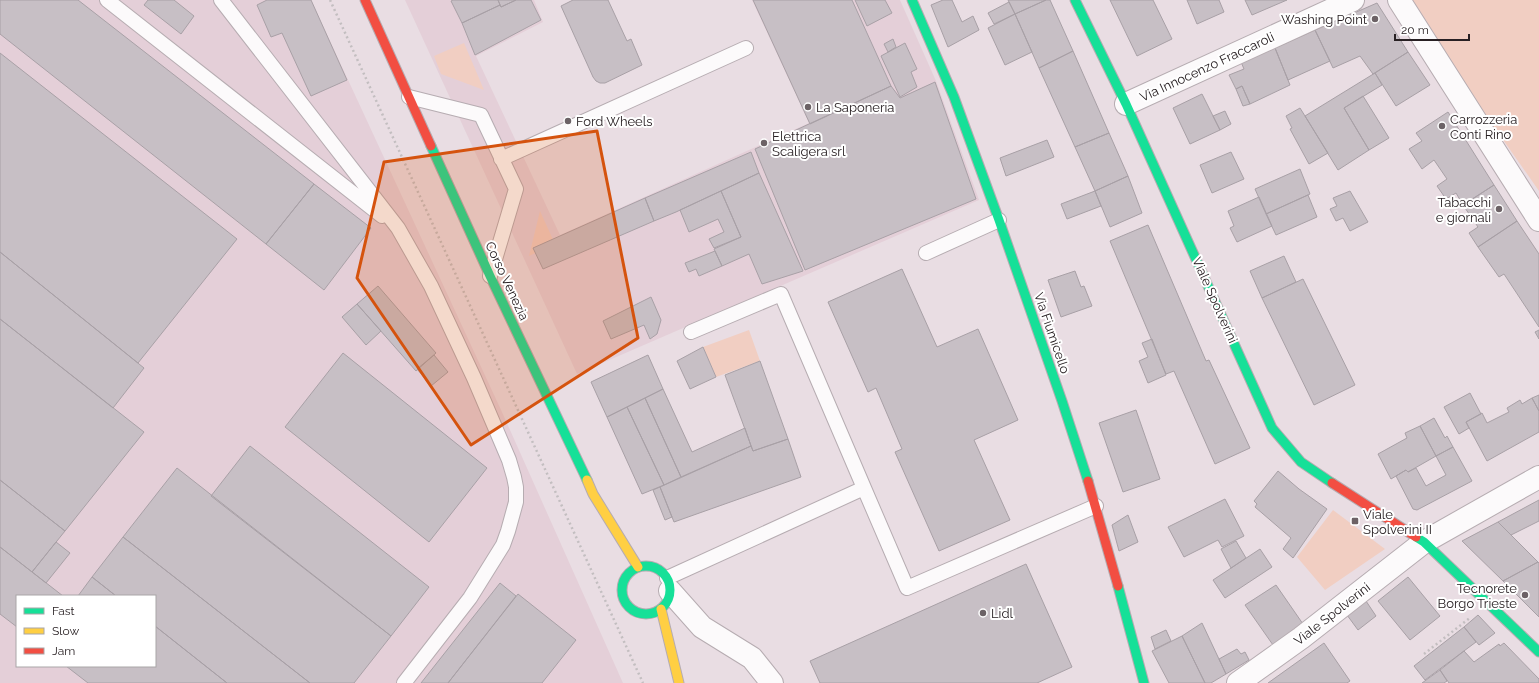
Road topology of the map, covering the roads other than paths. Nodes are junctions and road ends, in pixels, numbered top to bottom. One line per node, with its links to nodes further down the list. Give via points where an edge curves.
1 (107, 0): 14 (lane)
2 (221, 0): 14 (lane)
3 (365, 0): 9 (street, Corso Venezia)
4 (912, 0): 12 (street, Via Fiumicello, via 954,97)
5 (1075, 0): 10 (street, Viale Spolverini)
6 (1353, 0): 10 (street, Via Innocenzo Fraccaroli)
7 (1399, 0): 13 (street)
8 (746, 48): 11 (lane)
9 (409, 97): 11 (lane, via 481,115); 16 (street, Corso Venezia)
10 (1126, 104): 21 (street, Viale Spolverini, via 1272,428 1301,462)
11 (501, 159): 16 (lane, via 516,190)
12 (999, 220): 15 (lane); 20 (street, Via Fiumicello)
13 (1539, 220)
14 (394, 228): 25 (lane, via 431,286 509,460 516,487 516,502 503,545 470,598)
15 (926, 253)
16 (490, 276): 22 (street, Corso Venezia, via 593,494)
17 (691, 332): 19 (lane, via 781,294)
18 (1539, 477): 21 (street)
19 (864, 488): 20 (lane, via 907,588); 23 (lane)
20 (1096, 506): 28 (street, Via Fiumicello)
21 (1424, 542): 24 (street, Viale Spolverini); 29 (street, Viale Spolverini)
22 (638, 567): 23 (street, via 649,566 660,570); 23 (street, via 628,574 622,584 623,596 629,607 638,613 651,614)
23 (666, 593): 26 (street); 27 (street, via 702,627 752,658)
24 (1539, 652)
25 (404, 683)
26 (679, 683)
27 (772, 683)
28 (1144, 683)
29 (1238, 683)

